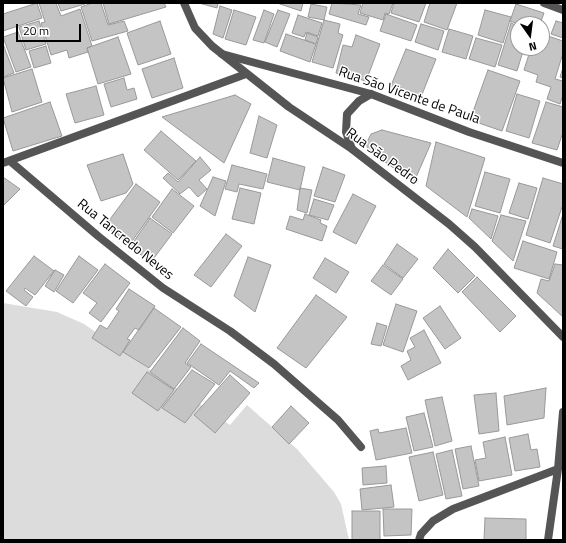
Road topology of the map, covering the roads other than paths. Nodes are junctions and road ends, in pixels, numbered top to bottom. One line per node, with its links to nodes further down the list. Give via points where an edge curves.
1 (184, 3): 4 (street, Rua São Pedro, via 194,28)
2 (544, 3): 3 (street)
3 (563, 10)
4 (222, 54): 5 (street, Rua São Pedro); 6 (street, Rua São Vicente de Paula)
5 (246, 74): 7 (street, Rua São Pedro, via 312,124); 8 (street, Rua Tancredo Neves)
6 (371, 94): 7 (street, via 355,104 347,114 346,132); 9 (street, Rua São Vicente de Paula, via 469,132)
7 (352, 149): 10 (street, Rua São Pedro, via 475,247)
8 (7, 162): 12 (street, Rua Tancredo Neves, via 164,288 230,331 274,364 338,420)
9 (563, 163)
10 (563, 337)
11 (563, 412): 13 (street)
12 (361, 447)
13 (558, 469): 14 (street, via 453,510 433,521); 15 (street)
14 (419, 540)
15 (548, 540)

